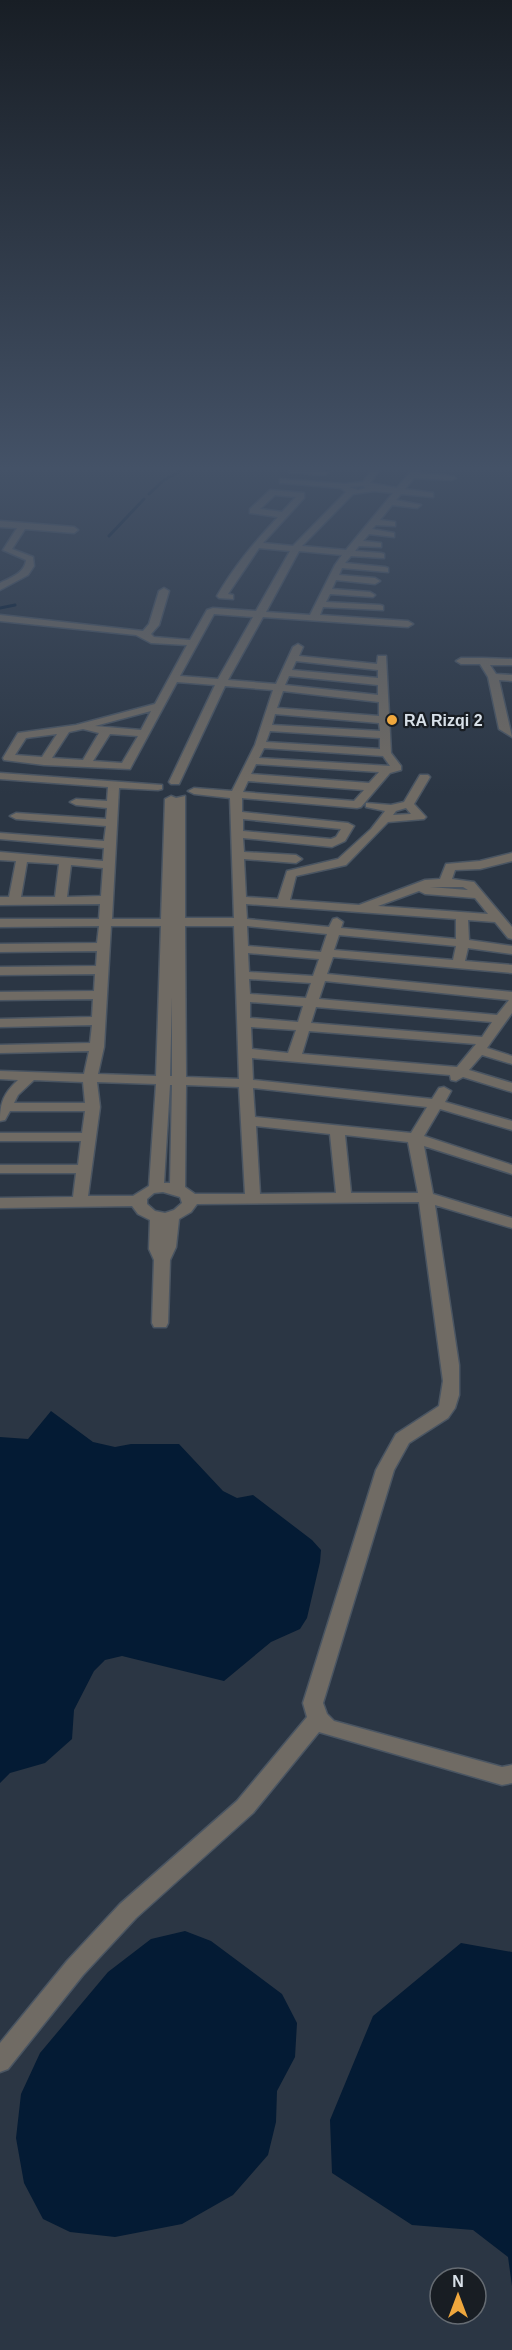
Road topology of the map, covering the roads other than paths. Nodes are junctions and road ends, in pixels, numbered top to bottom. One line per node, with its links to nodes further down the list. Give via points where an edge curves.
1 (22, 575): 6 (street)
2 (236, 575): 10 (street, via 222,596)
3 (286, 575): 13 (street)
4 (333, 577): 5 (street); 8 (street)
5 (375, 581)
6 (0, 587)
7 (164, 591): 17 (street, via 154,625)
8 (326, 591): 9 (street); 11 (street)
9 (370, 595)
10 (230, 597)
11 (319, 604): 12 (street); 14 (street)
12 (380, 609)
13 (264, 614): 14 (street); 18 (street, via 210,612); 26 (street)
14 (314, 617): 16 (street)
15 (0, 618): 17 (street)
16 (408, 624)
17 (145, 634): 18 (street, via 152,640)
18 (195, 643): 25 (street)
19 (461, 661): 20 (street)
20 (483, 661): 21 (street); 23 (street)
21 (512, 662)
22 (287, 673): 27 (street); 27 (street, via 296,653 382,663); 28 (street)
23 (493, 677): 24 (street); 30 (street)
24 (512, 678)
25 (174, 679): 26 (street); 34 (street)
26 (227, 682): 28 (street); 58 (street)
27 (383, 682): 33 (street)
28 (279, 687): 29 (street); 37 (street)
29 (317, 691): 31 (street); 38 (street)
30 (496, 693): 32 (street); 35 (street)
31 (346, 694): 33 (street); 39 (street)
32 (512, 694)
33 (383, 699): 40 (street)
34 (159, 706): 43 (street); 45 (street)
35 (499, 707): 36 (street); 41 (street)
36 (512, 708)
37 (273, 711): 38 (street); 42 (street)
38 (310, 714): 39 (street)
39 (342, 716): 40 (street)
40 (385, 720): 47 (street)
41 (508, 724): 46 (street, via 504,729)
42 (266, 728): 47 (street); 48 (street)
43 (71, 729): 44 (street); 51 (street); 51 (street, via 22,735 8,758)
44 (106, 731): 45 (street); 52 (street)
45 (144, 734): 52 (street, via 126,767)
46 (512, 734)
47 (386, 735): 49 (street)
48 (260, 745): 49 (street); 50 (street)
49 (386, 753): 53 (street, via 397,767)
50 (252, 761): 53 (street); 55 (street)
51 (44, 762): 52 (street)
52 (86, 764)
53 (386, 771): 59 (street)
54 (0, 776): 57 (street)
55 (244, 777): 59 (street); 61 (street)
56 (424, 777): 64 (street)
57 (114, 784): 60 (street); 65 (street)
58 (185, 786): 60 (street); 61 (street); 62 (street, via 190,795)
59 (372, 787): 61 (street, via 357,805)
60 (158, 788): 62 (street, via 158,794)
61 (236, 795): 68 (street)
62 (176, 798): 95 (street)
63 (76, 802): 65 (street)
64 (408, 804): 67 (street); 67 (street, via 420,818)
65 (113, 805): 70 (street)
66 (370, 805): 67 (street)
67 (388, 814): 89 (street, via 342,862 291,874)
68 (237, 815): 71 (street); 71 (street, via 348,826 341,839 332,843)
69 (16, 816): 70 (street)
70 (112, 823): 73 (street)
71 (237, 834): 74 (street)
72 (0, 836): 73 (street)
73 (110, 845): 80 (street)
74 (238, 855): 78 (street); 86 (street)
75 (0, 856): 77 (street)
76 (512, 857): 81 (street, via 450,867)
77 (22, 858): 79 (street); 88 (street)
78 (296, 859)
79 (65, 862): 80 (street); 84 (street)
80 (109, 865): 85 (street)
81 (445, 881): 82 (street); 83 (street, via 465,882)
82 (410, 888): 83 (street); 91 (street)
83 (477, 895): 93 (street)
84 (61, 900): 85 (street); 88 (street)
85 (106, 900): 94 (street)
86 (240, 900): 89 (street); 96 (street)
87 (0, 901): 88 (street)
88 (14, 901)
89 (283, 904): 90 (street)
90 (340, 909): 91 (street); 98 (street)
91 (356, 910): 92 (street)
92 (462, 918): 93 (street); 100 (street)
93 (500, 919): 99 (street)
94 (105, 922): 95 (street); 97 (street); 101 (street)
95 (173, 922): 96 (street); 133 (street); 134 (street)
96 (241, 922): 98 (street); 103 (street)
97 (0, 923)
98 (335, 930): 100 (street); 105 (street)
99 (512, 935)
100 (463, 943): 104 (street); 106 (street)
101 (104, 947): 102 (street); 108 (street)
102 (0, 948)
103 (242, 949): 105 (street); 110 (street)
104 (512, 950)
105 (327, 954): 106 (street); 111 (street)
106 (458, 965): 107 (street)
107 (512, 969)
108 (103, 970): 109 (street); 112 (street)
109 (0, 971)
110 (242, 975): 111 (street); 115 (street)
111 (319, 979): 114 (street); 116 (street)
112 (101, 995): 113 (street); 118 (street)
113 (0, 996)
114 (512, 996)
115 (243, 997): 116 (street); 119 (street)
116 (311, 1003): 120 (street); 122 (street)
117 (512, 1003): 120 (street)
118 (99, 1021): 121 (street); 125 (street)
119 (244, 1022): 122 (street); 127 (street)
120 (498, 1022): 123 (street); 124 (street)
121 (0, 1023)
122 (304, 1027): 124 (street); 128 (street)
123 (512, 1029)
124 (482, 1046): 129 (street); 136 (street)
125 (97, 1047): 126 (street); 132 (street)
126 (0, 1049)
127 (245, 1053): 128 (street); 135 (street)
128 (294, 1056): 136 (street)
129 (512, 1060)
130 (0, 1075): 131 (street)
131 (31, 1075): 132 (street); 139 (street, via 12,1093)
132 (90, 1078): 133 (street); 138 (street)
133 (163, 1081): 134 (street); 149 (street)
134 (181, 1081): 135 (street); 150 (street)
135 (246, 1083): 136 (street); 140 (street)
136 (448, 1087): 137 (street); 141 (street); 145 (street)
137 (512, 1088)
138 (93, 1107): 139 (street); 144 (street)
139 (2, 1112)
140 (248, 1121): 142 (street); 151 (street)
141 (512, 1126)
142 (337, 1131): 145 (street); 153 (street)
143 (0, 1137): 144 (street)
144 (89, 1137): 147 (street)
145 (415, 1138): 148 (street); 152 (street)
146 (0, 1169): 147 (street)
147 (84, 1169): 155 (street)
148 (512, 1170)
149 (156, 1188): 150 (street); 156 (street, via 144,1193)
150 (177, 1189): 154 (street)
151 (253, 1196): 153 (street); 154 (street)
152 (426, 1197): 153 (street); 159 (street); 161 (street, via 443,1310 451,1383 449,1402 430,1422 408,1432 385,1470 313,1703)
153 (344, 1198)
154 (189, 1199): 158 (street, via 184,1211)
155 (80, 1201): 156 (street); 157 (street)
156 (139, 1201): 158 (street, via 145,1213)
157 (0, 1203)
158 (165, 1217): 160 (street, via 157,1249 162,1260)
159 (512, 1223)
160 (160, 1323)
161 (318, 1719): 162 (street, via 328,1727 502,1776); 163 (street, via 245,1807 128,1911 75,1968)
162 (512, 1774)
163 (0, 2061)

